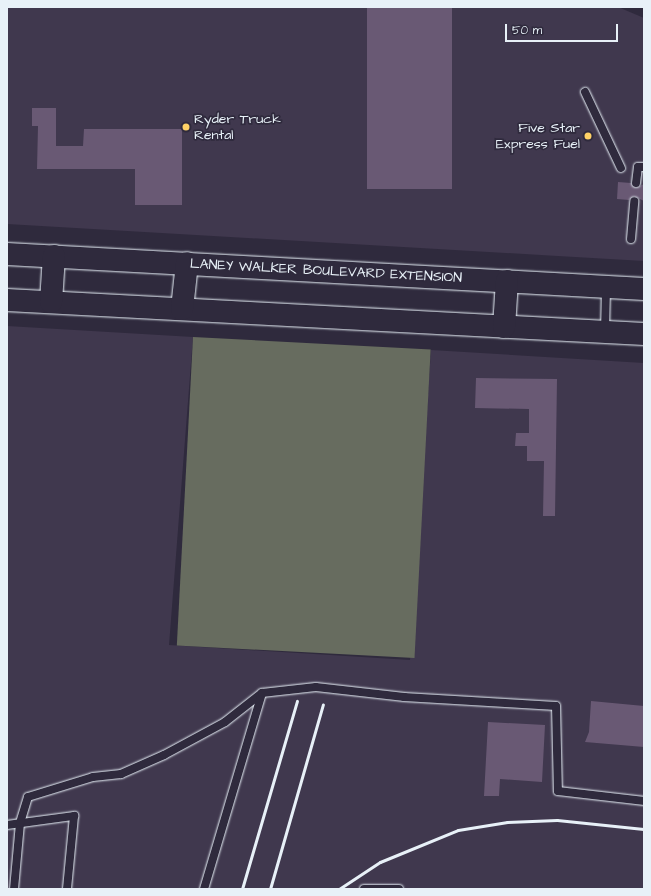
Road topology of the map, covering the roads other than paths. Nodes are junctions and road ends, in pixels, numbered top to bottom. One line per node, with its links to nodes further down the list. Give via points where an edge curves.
1 (586, 92): 3 (lane)
2 (644, 167): 4 (lane, via 638,167)
3 (621, 168)
4 (636, 183)
5 (634, 201): 6 (lane)
6 (630, 239)
7 (7, 254): 8 (main road, LANEY WALKER BOULEVARD EXTENSION)
8 (54, 256): 9 (main road, LANEY WALKER BOULEVARD EXTENSION); 14 (main road)
9 (187, 263): 10 (main road, LANEY WALKER BOULEVARD EXTENSION); 15 (main road)
10 (507, 281): 11 (main road, LANEY WALKER BOULEVARD EXTENSION); 16 (main road)
11 (606, 286): 12 (main road, LANEY WALKER BOULEVARD EXTENSION); 17 (lane)
12 (644, 289)
13 (7, 300): 14 (main road)
14 (51, 302): 15 (main road)
15 (182, 309): 16 (main road)
16 (504, 327): 17 (main road)
17 (605, 332): 18 (main road)
18 (644, 334)
19 (262, 693): 20 (lane, via 316,687 404,697 556,706 558,791); 21 (lane, via 225,722 164,756 121,774 93,777 28,797); 25 (lane)
20 (644, 801)
21 (20, 823): 22 (lane); 23 (lane); 24 (lane, via 74,816)
22 (7, 825)
23 (14, 889)
24 (67, 889)
25 (204, 889)
26 (364, 889): 27 (lane)
27 (399, 889)

